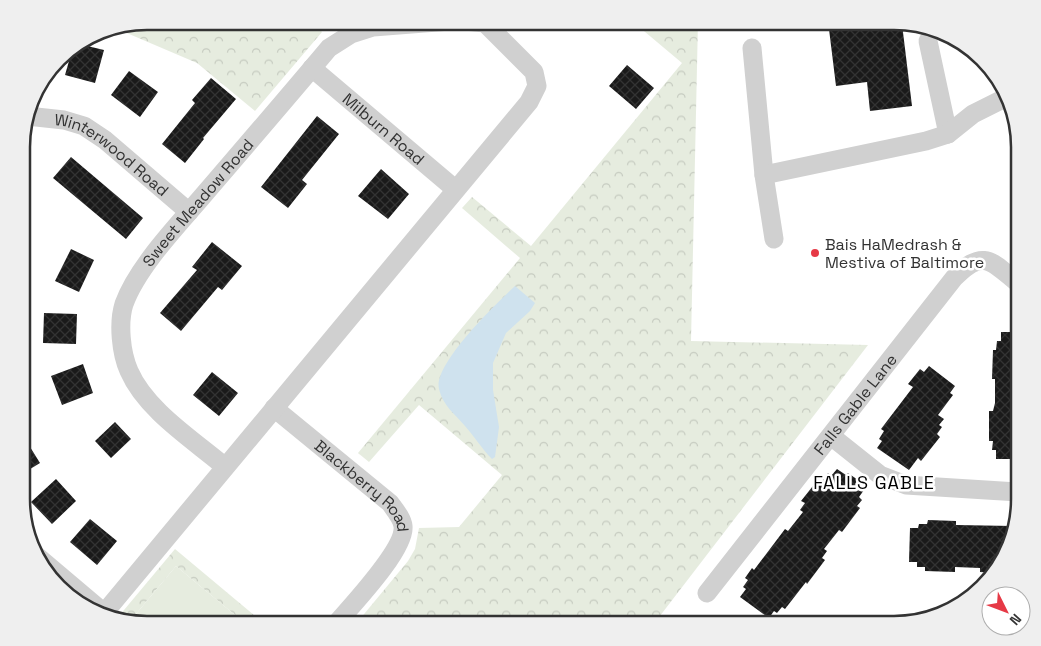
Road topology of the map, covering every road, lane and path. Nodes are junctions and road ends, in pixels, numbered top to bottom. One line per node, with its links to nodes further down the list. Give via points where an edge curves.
1 (364, 30): 5 (street, Sweet Meadow Road, via 329,48)
2 (492, 30): 10 (street, via 534,72 537,86 529,102)
3 (928, 40): 8 (street)
4 (752, 48): 9 (street)
5 (312, 68): 10 (street, Milburn Road); 11 (street, Sweet Meadow Road)
6 (1001, 100): 8 (street, via 973,114)
7 (34, 117): 11 (street, Winterwood Road, via 84,126)
8 (948, 134): 9 (street)
9 (764, 175): 12 (street)
10 (455, 189): 14 (street)
11 (189, 212): 16 (street, Sweet Meadow Road, via 137,276 124,306 120,338 128,369 139,390)
12 (774, 239)
13 (1011, 277): 15 (street, Falls Gable Lane, via 987,260 976,260 965,266)
14 (274, 408): 16 (street); 22 (street, Blackberry Road, via 390,503 403,526 393,555)
15 (830, 436): 17 (street, via 880,474 906,485); 19 (street, Falls Gable Lane)
16 (224, 466): 21 (street)
17 (1011, 491)
18 (55, 571): 20 (street)
19 (707, 593)
20 (93, 603)
21 (107, 609)
22 (342, 616)

